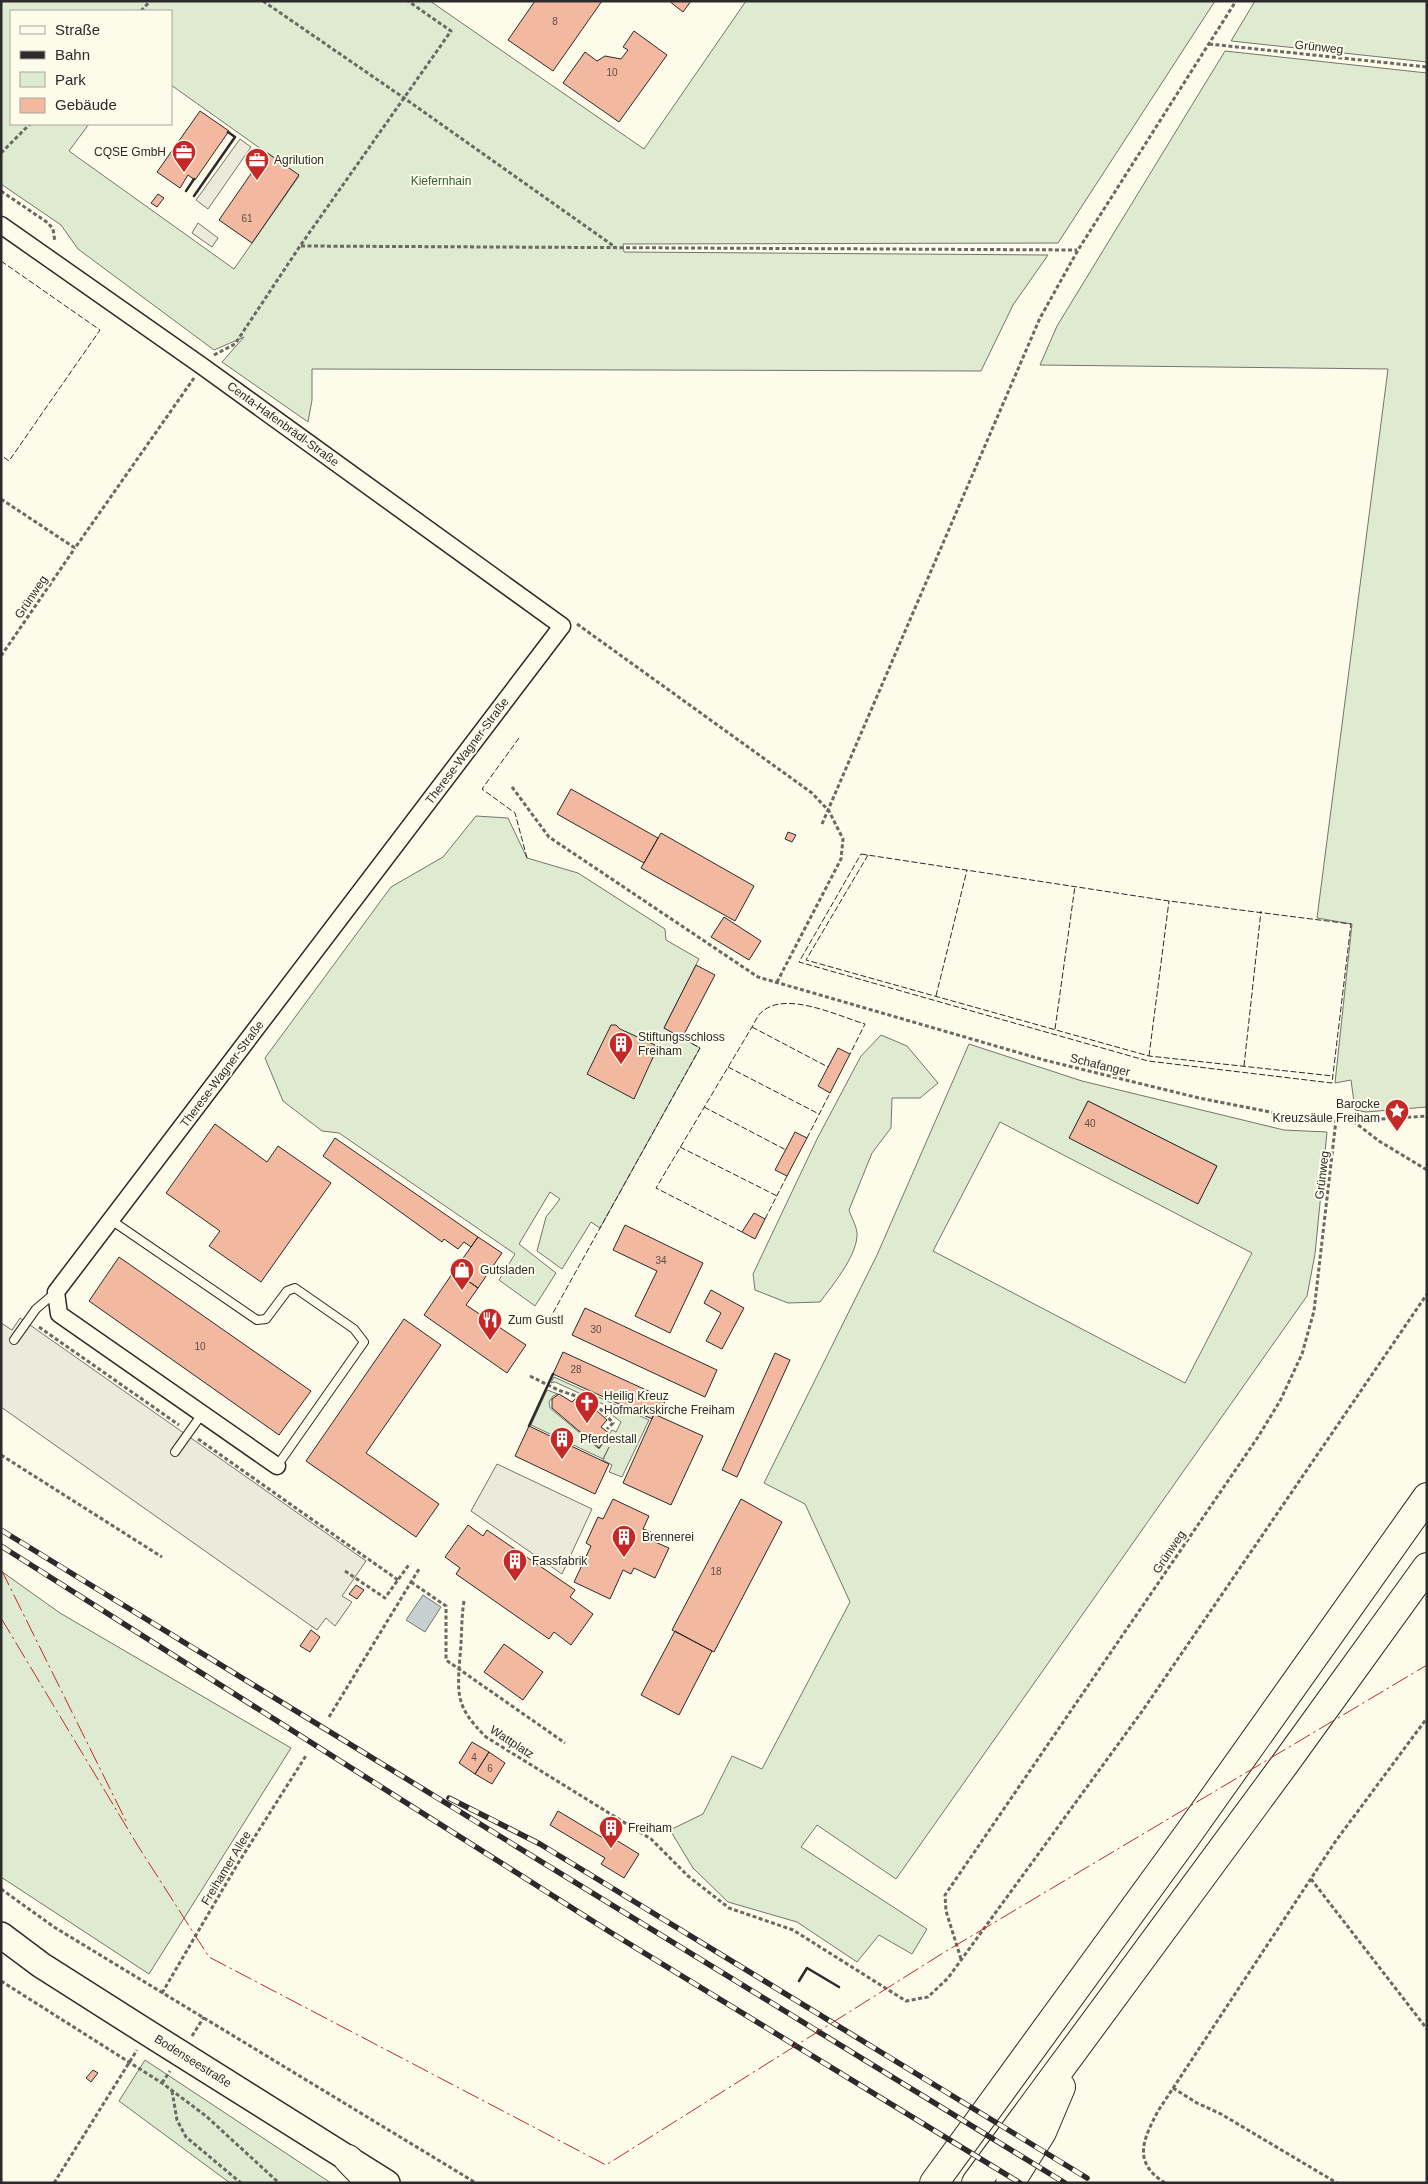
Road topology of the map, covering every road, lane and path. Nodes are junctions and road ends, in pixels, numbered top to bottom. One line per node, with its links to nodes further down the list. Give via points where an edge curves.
1 (150, 1): 5 (path)
2 (262, 1): 8 (path)
3 (408, 1): 8 (path, Grünweg, via 451,31)
4 (1236, 1): 6 (path)
5 (141, 10)
6 (1209, 44): 7 (path, Grünweg); 14 (path)
7 (1427, 67)
8 (404, 98): 12 (path, Grünweg); 13 (path)
9 (29, 125): 10 (path)
10 (1, 154)
11 (1, 225): 15 (street, Centa-Hafenbrädl-Straße)
12 (300, 246): 13 (path); 15 (path, Grünweg, via 235,344 208,358)
13 (615, 248): 14 (path)
14 (1078, 250): 21 (path, via 1040,318)
15 (202, 366): 17 (path, Grünweg); 18 (street, Centa-Hafenbrädl-Straße)
16 (1, 499): 17 (path)
17 (75, 548): 19 (path, Grünweg)
18 (562, 626): 28 (street, Therese-Wagner-Straße)
19 (1, 656)
20 (512, 787): 23 (path, Schafanger, via 549,837 758,977)
21 (829, 811): 22 (path); 23 (path, via 843,839 841,859)
22 (822, 824)
23 (777, 982): 25 (path, Schafanger, via 1053,1062 1198,1098 1290,1116)
24 (1427, 1116): 26 (path, Schafanger)
25 (1336, 1120): 26 (path, Schafanger); 57 (path, Grünweg, via 1314,1311 1302,1354 1280,1402 1258,1437 946,1895 946,1911)
26 (1353, 1121): 27 (path)
27 (1427, 1170)
28 (111, 1220): 29 (street, Therese-Wagner-Straße); 39 (lane, via 258,1320 266,1319 287,1290 295,1288 354,1329 364,1342)
29 (56, 1292): 31 (lane); 34 (street, via 59,1314)
30 (1427, 1294): 57 (path, Wattplatz, via 1143,1710)
31 (28, 1319): 32 (lane); 36 (path)
32 (14, 1340)
33 (530, 1376): 35 (path, via 594,1402 613,1423)
34 (202, 1414): 36 (lane); 39 (street)
35 (607, 1429)
36 (189, 1432): 37 (lane); 46 (path)
37 (175, 1452)
38 (1, 1455): 41 (path)
39 (277, 1466)
40 (1427, 1497): 72 (highway, via 1186,1837)
41 (162, 1557)
42 (410, 1563): 46 (path)
43 (1427, 1567): 61 (highway)
44 (419, 1568): 47 (path)
45 (345, 1571): 46 (path, via 385,1598)
46 (398, 1580)
47 (411, 1582): 49 (path, via 446,1606 446,1660); 50 (path)
48 (464, 1601): 49 (path, Wattplatz)
49 (459, 1669): 52 (path); 57 (path, Wattplatz, via 457,1686 461,1704 470,1722 486,1737 651,1839 688,1876 729,1908 793,1930 906,2001 928,1997)
50 (329, 1717)
51 (1427, 1718): 54 (path)
52 (565, 1743)
53 (307, 1754): 59 (path, Freihamer Allee)
54 (1311, 1879): 60 (path); 63 (path)
55 (1, 1889): 59 (path, via 54,1927)
56 (1, 1936): 65 (main road, Bodenseestraße, via 41,1965)
57 (961, 1960)
58 (1, 1981): 62 (path)
59 (162, 1993): 71 (path)
60 (1427, 2029)
61 (1081, 2042): 73 (highway); 74 (highway, via 1042,2132)
62 (130, 2061): 64 (path); 66 (path)
63 (1172, 2088): 75 (path, via 1142,2148 1144,2161); 76 (path)
64 (172, 2091): 67 (path, via 177,2120 186,2137); 68 (path, via 206,2116)
65 (348, 2159): 69 (highway); 70 (main road, Bodenseestraße)
66 (54, 2183)
67 (241, 2183)
68 (279, 2183)
69 (371, 2183)
70 (387, 2183)
71 (476, 2183)
72 (934, 2183)
73 (976, 2183)
74 (1010, 2183)
75 (1165, 2183)
76 (1337, 2183)

